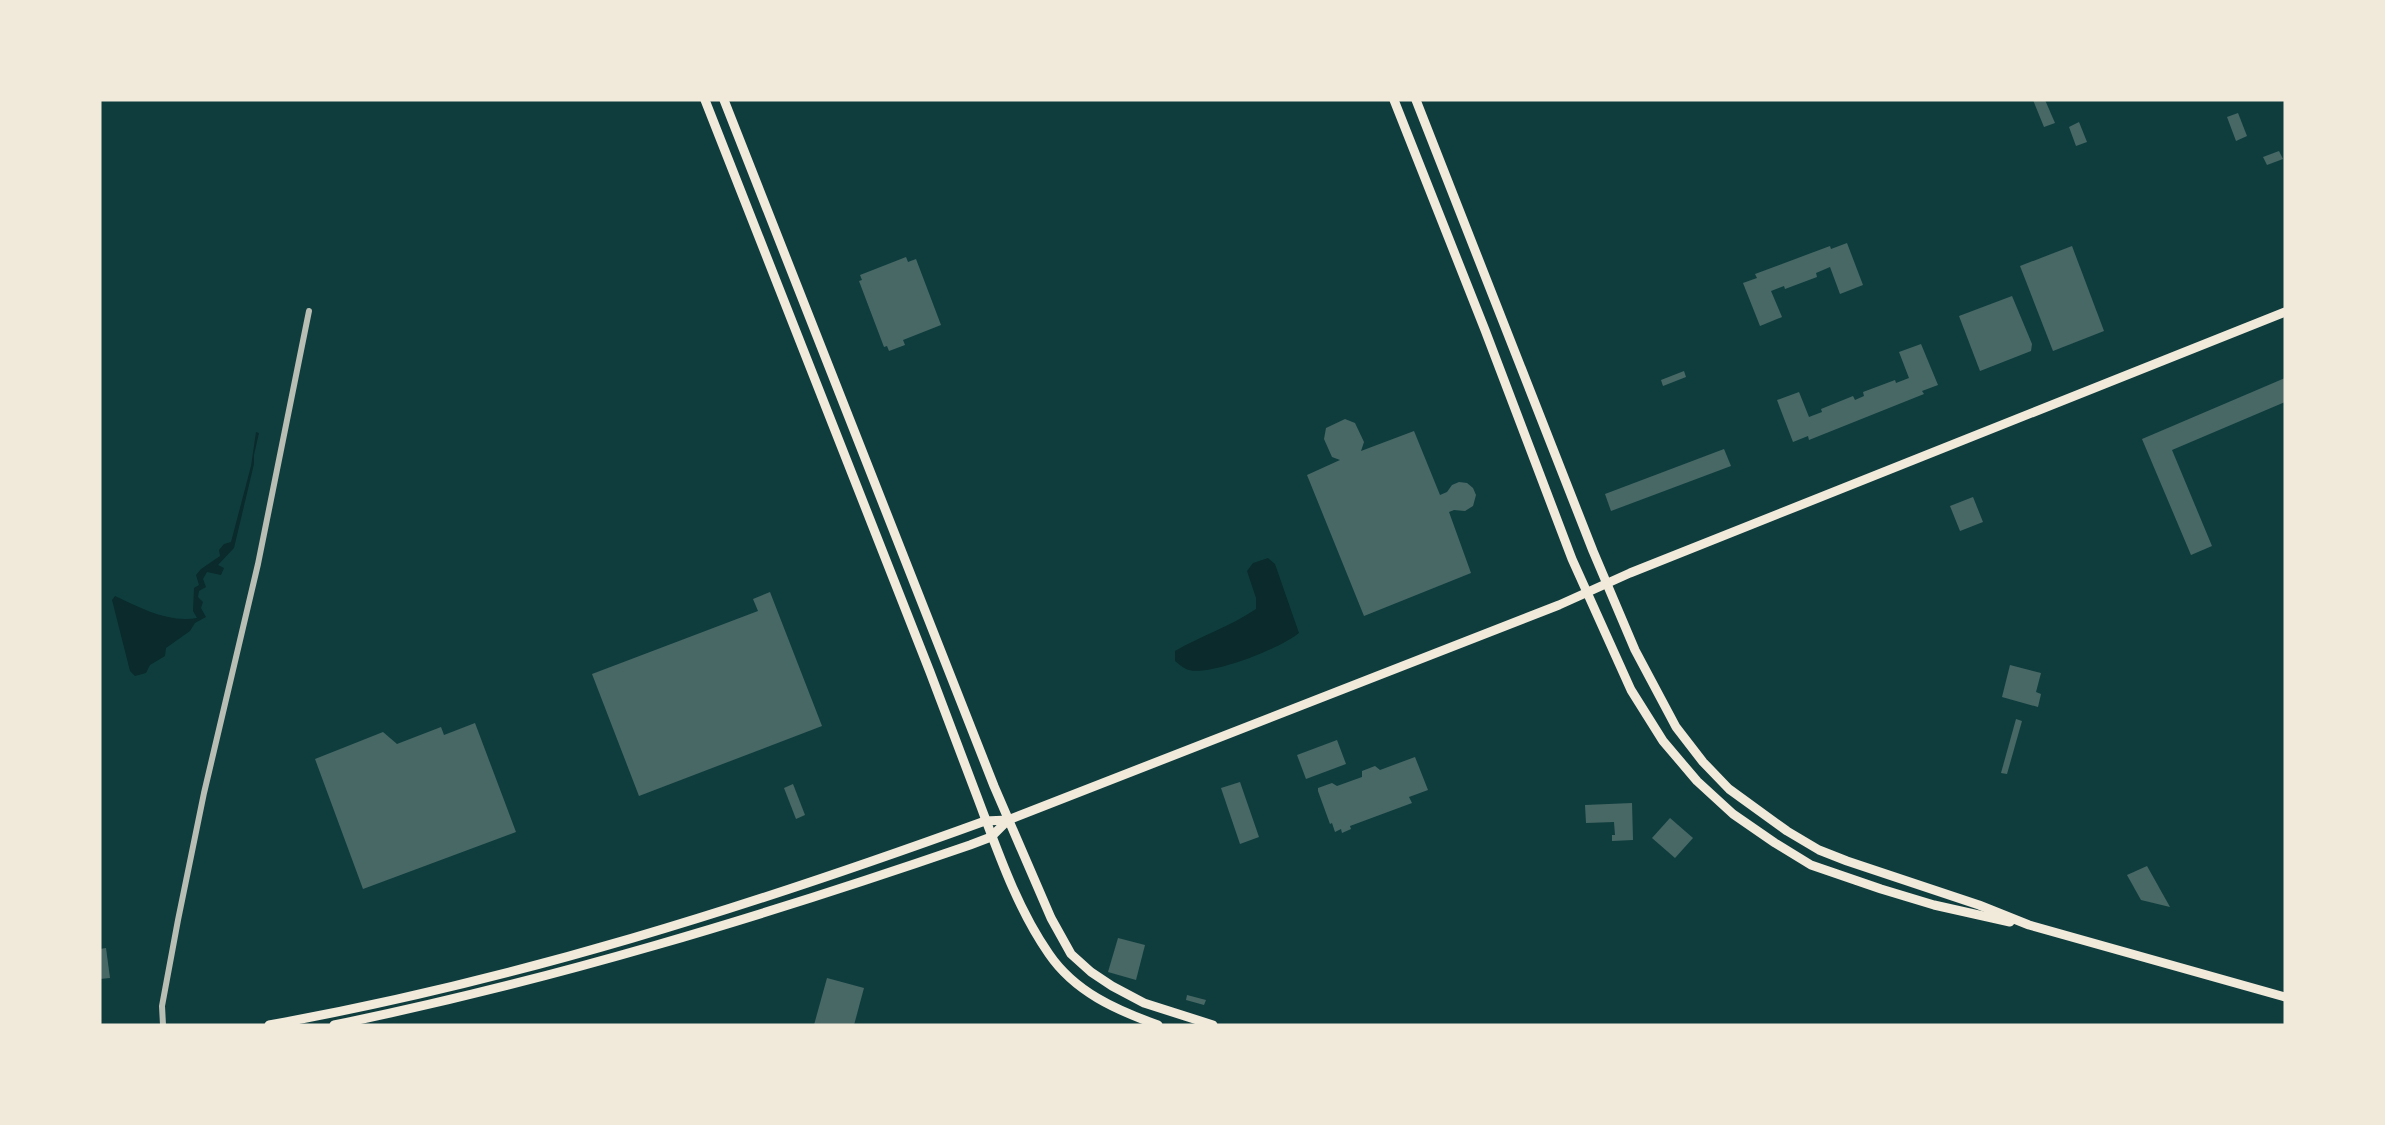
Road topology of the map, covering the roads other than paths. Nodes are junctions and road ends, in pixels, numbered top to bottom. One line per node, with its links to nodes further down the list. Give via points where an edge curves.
1 (705, 100): 10 (main road)
2 (724, 100): 9 (main road)
3 (1394, 100): 8 (main road)
4 (1416, 100): 7 (main road)
5 (309, 312): 14 (street, via 183,894 162,1006)
6 (2285, 312): 7 (main road)
7 (1607, 584): 8 (main road); 12 (main road, via 1676,727 1738,796 1819,850)
8 (1587, 593): 9 (main road); 12 (main road, via 1631,690 1662,741 1697,781 1746,824 1811,865 1840,876 1934,905)
9 (1008, 820): 10 (main road); 11 (main road); 18 (main road, via 1071,954 1091,972 1144,1003)
10 (985, 821): 11 (main road); 15 (main road, via 834,876 627,941 469,983)
11 (991, 836): 16 (main road, via 883,875 591,965); 17 (main road, via 1030,925 1064,973 1087,993 1121,1012)
12 (2029, 925): 13 (main road)
13 (2285, 997)
14 (163, 1025)
15 (270, 1025)
16 (334, 1025)
17 (1158, 1025)
18 (1213, 1025)

